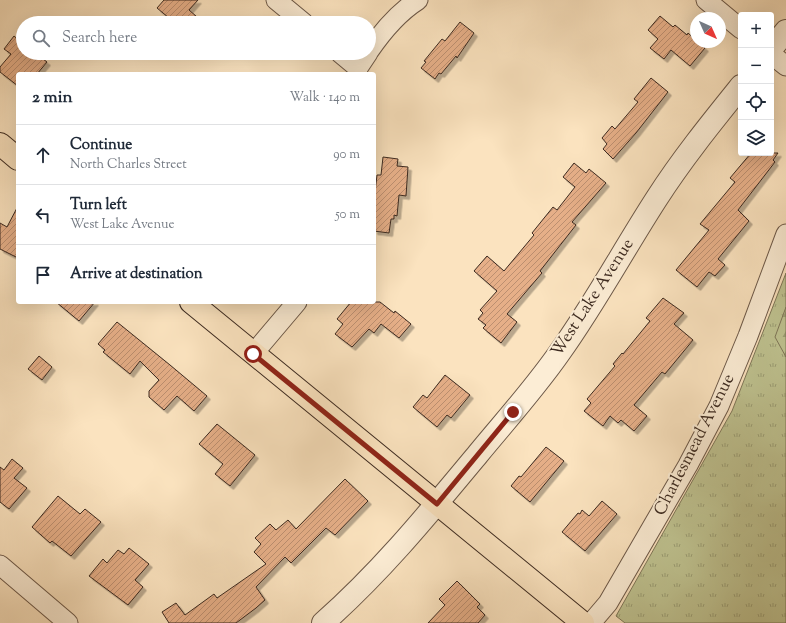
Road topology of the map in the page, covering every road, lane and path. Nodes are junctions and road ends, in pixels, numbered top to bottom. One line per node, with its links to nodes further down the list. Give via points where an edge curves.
1 (276, 0): 4 (street)
2 (418, 0): 7 (street, via 409,6)
3 (706, 0): 5 (street)
4 (295, 16)
5 (738, 27)
6 (786, 31): 8 (street)
7 (376, 42)
8 (772, 48)
9 (774, 56): 10 (street)
10 (786, 66)
11 (738, 90): 18 (street, West Lake Avenue, via 679,165 560,352 532,390)
12 (0, 144): 13 (main road)
13 (16, 157)
14 (786, 234): 23 (street, Charlesmead Avenue, via 719,406 608,603)
15 (192, 304): 17 (main road)
16 (294, 304): 17 (street)
17 (253, 354): 18 (main road)
18 (437, 504): 21 (street, West Lake Avenue, via 379,569); 22 (main road)
19 (0, 565): 20 (street)
20 (68, 623)
21 (323, 623)
22 (583, 623)
23 (591, 623)

